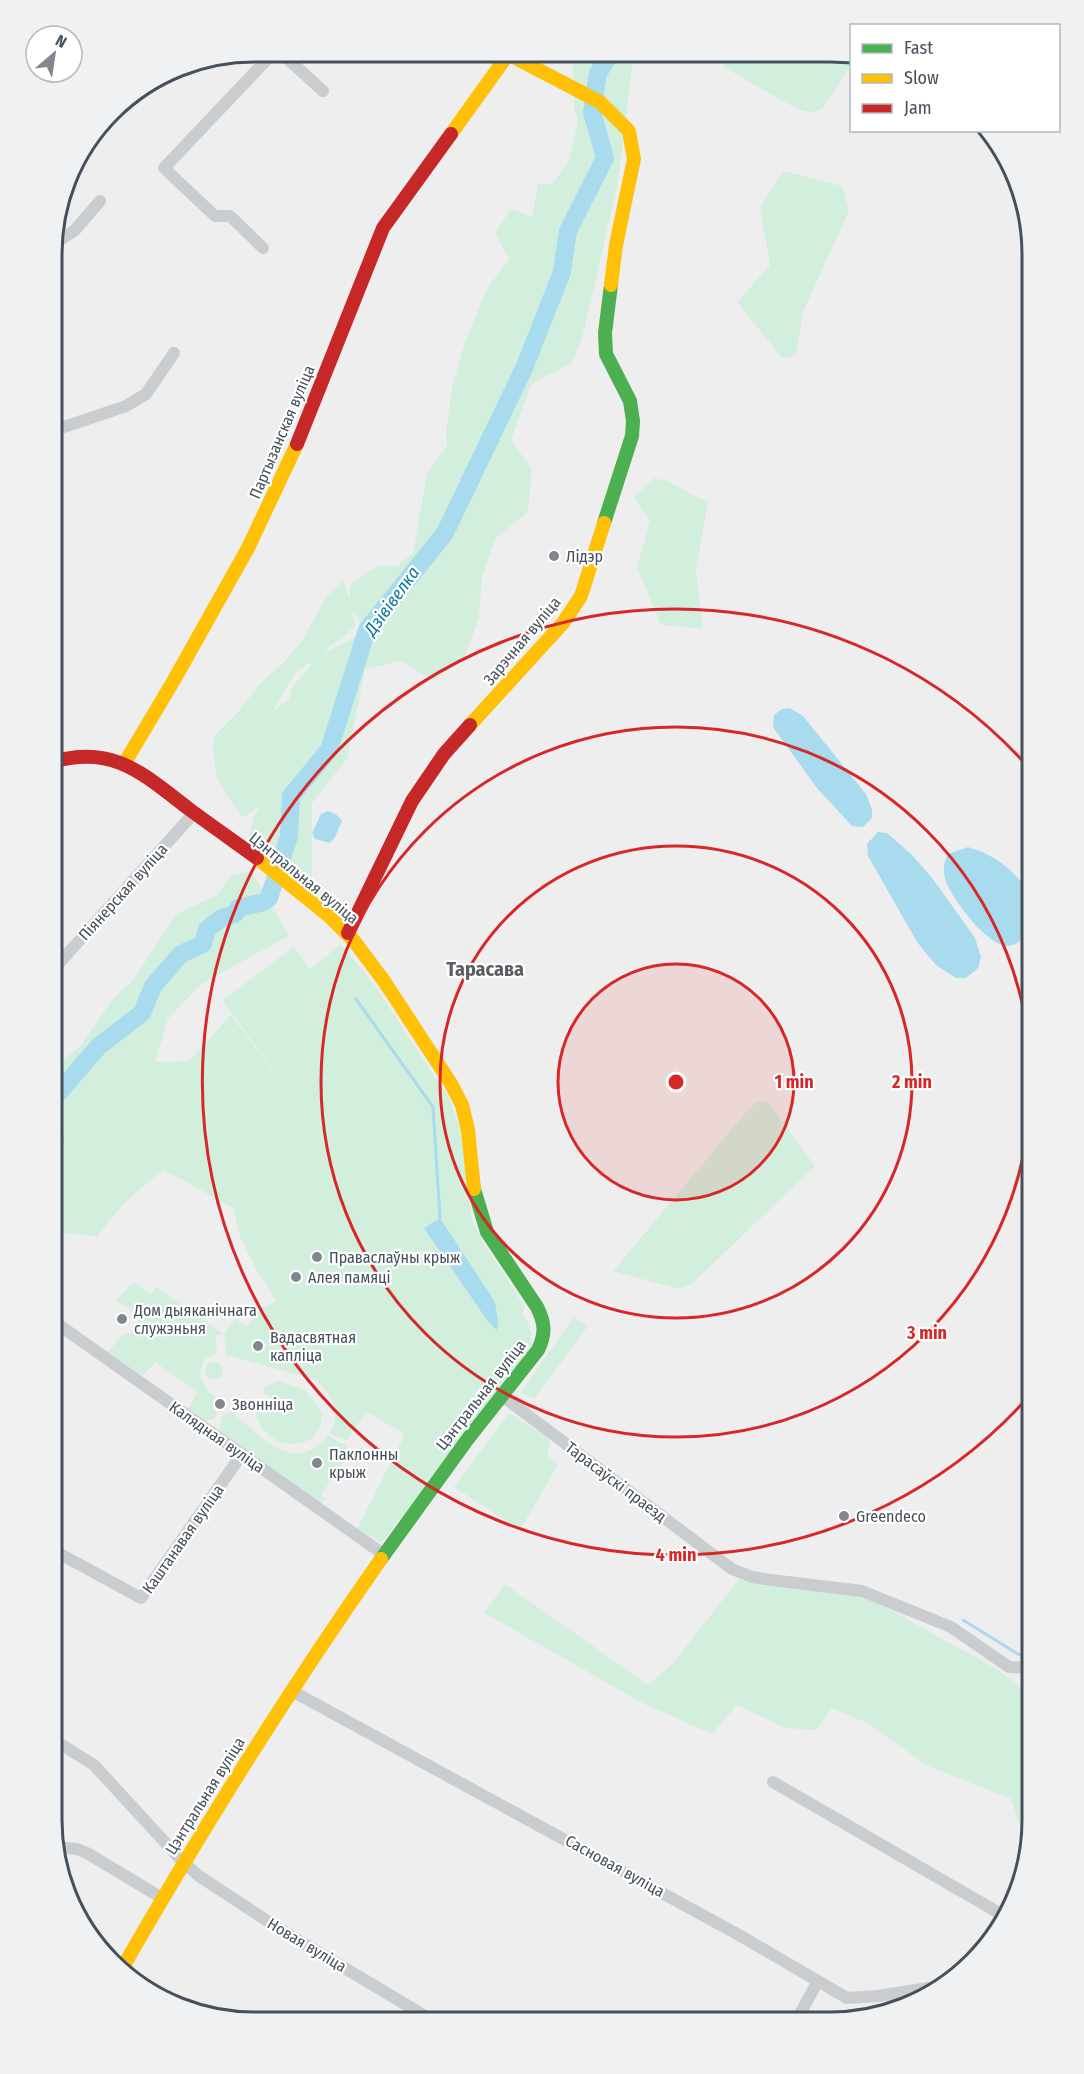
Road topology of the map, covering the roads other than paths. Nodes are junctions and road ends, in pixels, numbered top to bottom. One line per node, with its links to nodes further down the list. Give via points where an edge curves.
1 (264, 62): 8 (street, via 164,168 215,216 230,216)
2 (291, 62): 5 (street)
3 (502, 62): 12 (street, Партызанская вуліца, via 383,228 289,465 248,548)
4 (525, 62): 14 (street, Зарэчная вуліца, via 594,99 629,130 634,159 616,245 604,333 606,354 630,401 632,435 581,596 563,623 444,754 423,783)
5 (323, 90)
6 (100, 201): 7 (street)
7 (63, 238)
8 (263, 248)
9 (174, 353): 10 (street, via 146,394 126,406)
10 (62, 428)
11 (62, 759): 12 (street, via 85,755)
12 (124, 764): 13 (street, Цэнтральная вуліца)
13 (194, 813): 14 (street, Цэнтральная вуліца, via 292,885); 15 (street, Піянерская вуліца)
14 (348, 933): 17 (street, Цэнтральная вуліца, via 376,969 456,1093 469,1128 475,1193 488,1234 542,1318 545,1330 538,1350)
15 (62, 959)
16 (62, 1327): 18 (street, Калядная вуліца)
17 (501, 1395): 19 (street, Цэнтральная вуліца); 21 (street, Тарасаўскі праезд, via 732,1569 752,1577 862,1591 951,1628 1009,1667)
18 (242, 1454): 19 (street, Калядная вуліца); 20 (street, Каштанавая вуліца, via 141,1598)
19 (383, 1554): 22 (street, Цэнтральная вуліца)
20 (62, 1555)
21 (1022, 1668)
22 (292, 1690): 26 (street, Цэнтральная вуліца); 30 (street, Сасновая вуліца)
23 (62, 1745): 26 (street, Новая вуліца, via 94,1765)
24 (773, 1782): 28 (street)
25 (64, 1848): 27 (street, via 87,1853)
26 (183, 1862): 27 (street, Цэнтральная вуліца); 32 (street, Новая вуліца, via 281,1930)
27 (162, 1898): 29 (street, Цэнтральная вуліца)
28 (998, 1913)
29 (125, 1963)
30 (818, 1981): 31 (street, Сасновая вуліца, via 847,1998); 33 (street)
31 (922, 1989)
32 (418, 2012)
33 (801, 2012)

